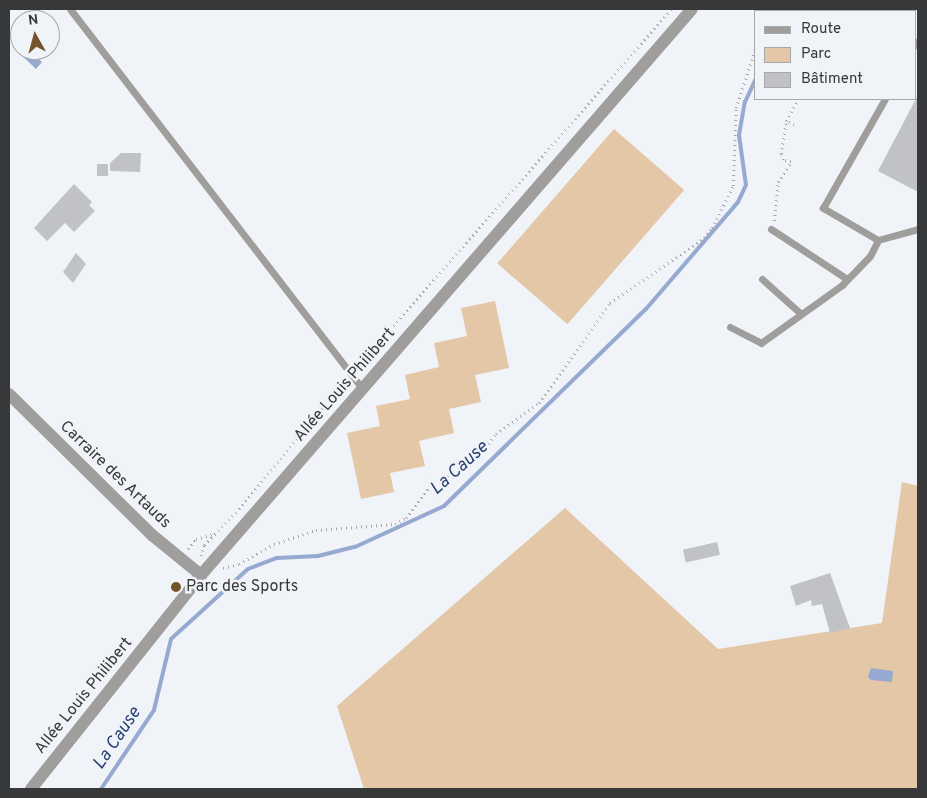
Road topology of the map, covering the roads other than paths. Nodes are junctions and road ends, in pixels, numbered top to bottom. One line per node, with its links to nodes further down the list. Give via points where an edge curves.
1 (70, 9): 11 (lane)
2 (692, 9): 11 (street, Allée Louis Philibert)
3 (884, 100): 6 (lane, via 823,208)
4 (918, 228): 6 (lane)
5 (771, 229): 8 (lane)
6 (878, 240): 8 (lane, via 870,256)
7 (762, 279): 9 (lane)
8 (847, 279): 9 (lane)
9 (802, 314): 10 (lane, via 761,343)
10 (730, 327)
11 (363, 389): 13 (street, Allée Louis Philibert)
12 (9, 394): 13 (street, Carraire des Artauds, via 146,529)
13 (199, 572): 14 (street, Allée Louis Philibert)
14 (30, 789)

